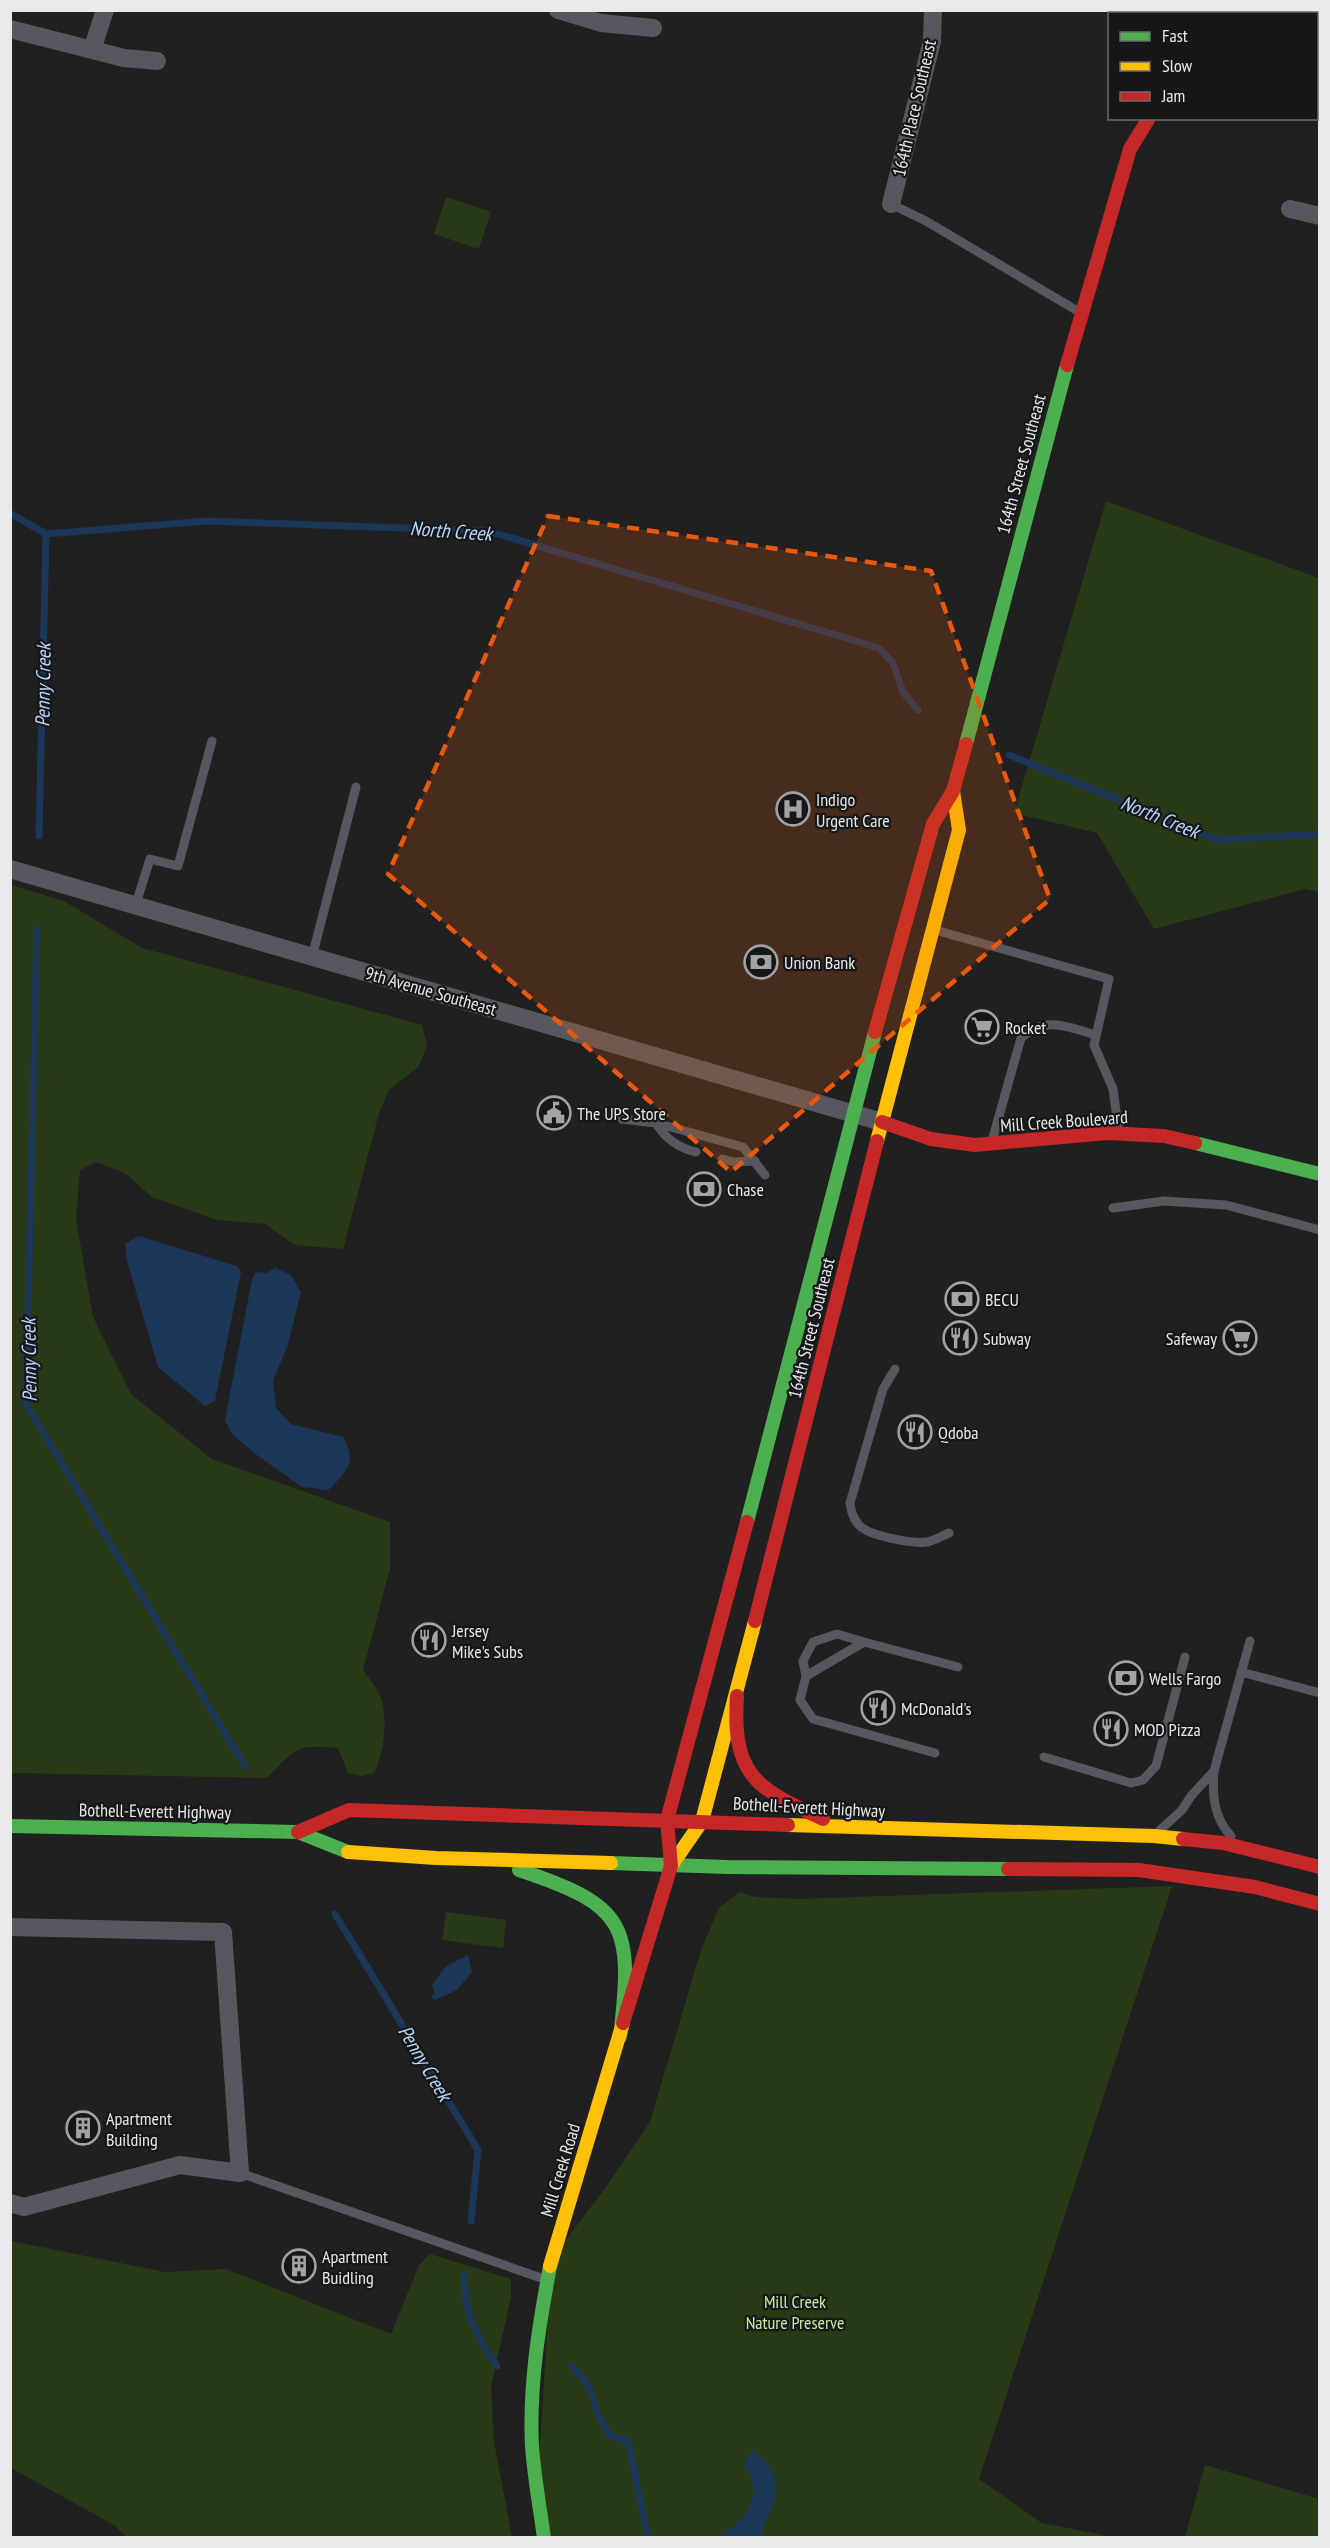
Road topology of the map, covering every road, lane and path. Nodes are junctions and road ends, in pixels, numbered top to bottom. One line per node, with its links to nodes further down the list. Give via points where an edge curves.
1 (105, 10): 6 (street)
2 (558, 10): 4 (street, via 601,22)
3 (933, 10): 11 (street, 164th Place Southeast, via 932,41)
4 (653, 28)
5 (10, 29): 6 (street)
6 (92, 50): 7 (street)
7 (157, 61)
8 (1148, 120): 10 (main road, 164th Street Southeast)
9 (1129, 129): 10 (main road, 164th Street Southeast)
10 (1130, 149): 14 (main road, 164th Street Southeast)
11 (891, 204): 14 (lane)
12 (1290, 209): 13 (street)
13 (1320, 216)
14 (1081, 313): 17 (main road, 164th Street Southeast)
15 (212, 741): 19 (lane, via 178,866 150,859)
16 (356, 787): 21 (lane)
17 (953, 791): 20 (main road, 164th Street Southeast, via 959,830); 23 (main road, 164th Street Southeast, via 933,824)
18 (10, 869): 19 (street, 9th Avenue Southeast)
19 (135, 907): 21 (street, 9th Avenue Southeast)
20 (932, 929): 22 (lane, via 1109,979); 25 (main road, 164th Street Southeast)
21 (312, 957): 23 (street, 9th Avenue Southeast)
22 (1096, 1035): 27 (lane, via 1094,1045 1113,1089); 28 (lane, via 1059,1024 1032,1028 1022,1038)
23 (852, 1113): 25 (street, 9th Avenue Southeast); 49 (main road, 164th Street Southeast, via 798,1333)
24 (622, 1119): 26 (lane)
25 (882, 1122): 28 (main road, Mill Creek Boulevard, via 939,1140); 45 (main road, 164th Street Southeast)
26 (656, 1123): 29 (lane, via 664,1137); 31 (lane, via 743,1147)
27 (1119, 1133): 28 (main road, Mill Creek Boulevard); 32 (main road, Mill Creek Boulevard, via 1164,1136)
28 (991, 1144)
29 (696, 1152)
30 (722, 1159): 31 (lane)
31 (754, 1161): 33 (lane)
32 (1320, 1174)
33 (765, 1175)
34 (1113, 1208): 35 (lane, via 1164,1201 1226,1206)
35 (1320, 1230)
36 (895, 1369): 37 (lane, via 883,1389 850,1503 852,1515 866,1530 913,1543 929,1542)
37 (949, 1533)
38 (1250, 1641): 42 (lane)
39 (864, 1642): 41 (lane); 43 (lane); 43 (lane, via 837,1634 813,1642 803,1661)
40 (1185, 1657): 47 (lane, via 1156,1766 1150,1775 1131,1783)
41 (958, 1667)
42 (1241, 1672): 44 (lane); 48 (lane)
43 (806, 1676): 46 (lane, via 800,1700 813,1719)
44 (1320, 1693)
45 (737, 1696): 50 (main road, 164th Street Southeast); 52 (main road, via 737,1749 755,1781 788,1804)
46 (935, 1753)
47 (1044, 1757)
48 (1214, 1772): 54 (lane); 55 (lane, via 1212,1789 1222,1826 1245,1847)
49 (668, 1820): 50 (main road, Bothell-Everett Highway); 53 (main road, Bothell-Everett Highway, via 349,1810); 57 (main road, Mill Creek Road)
50 (702, 1821): 52 (main road, Bothell-Everett Highway); 57 (main road, 164th Street Southeast)
51 (10, 1826): 53 (main road, Bothell-Everett Highway)
52 (839, 1826): 54 (main road, Bothell-Everett Highway)
53 (298, 1832): 56 (main road, Bothell-Everett Highway, via 351,1853)
54 (1154, 1836): 55 (main road, Bothell-Everett Highway, via 1223,1843)
55 (1256, 1851): 58 (main road, Bothell-Everett Highway)
56 (486, 1860): 57 (main road, Bothell-Everett Highway); 61 (main road, via 589,1896 606,1909 622,1935 626,1958)
57 (671, 1866): 59 (main road, Bothell-Everett Highway, via 1139,1870 1255,1887); 61 (main road, Mill Creek Road)
58 (1320, 1867)
59 (1320, 1904)
60 (10, 1927): 62 (street, via 223,1932)
61 (620, 2037): 64 (main road, Mill Creek Road)
62 (240, 2173): 63 (street, via 180,2165 24,2207); 64 (lane)
63 (10, 2203)
64 (548, 2280): 65 (main road, Mill Creek Road, via 536,2340 532,2394 532,2448)
65 (544, 2538)

